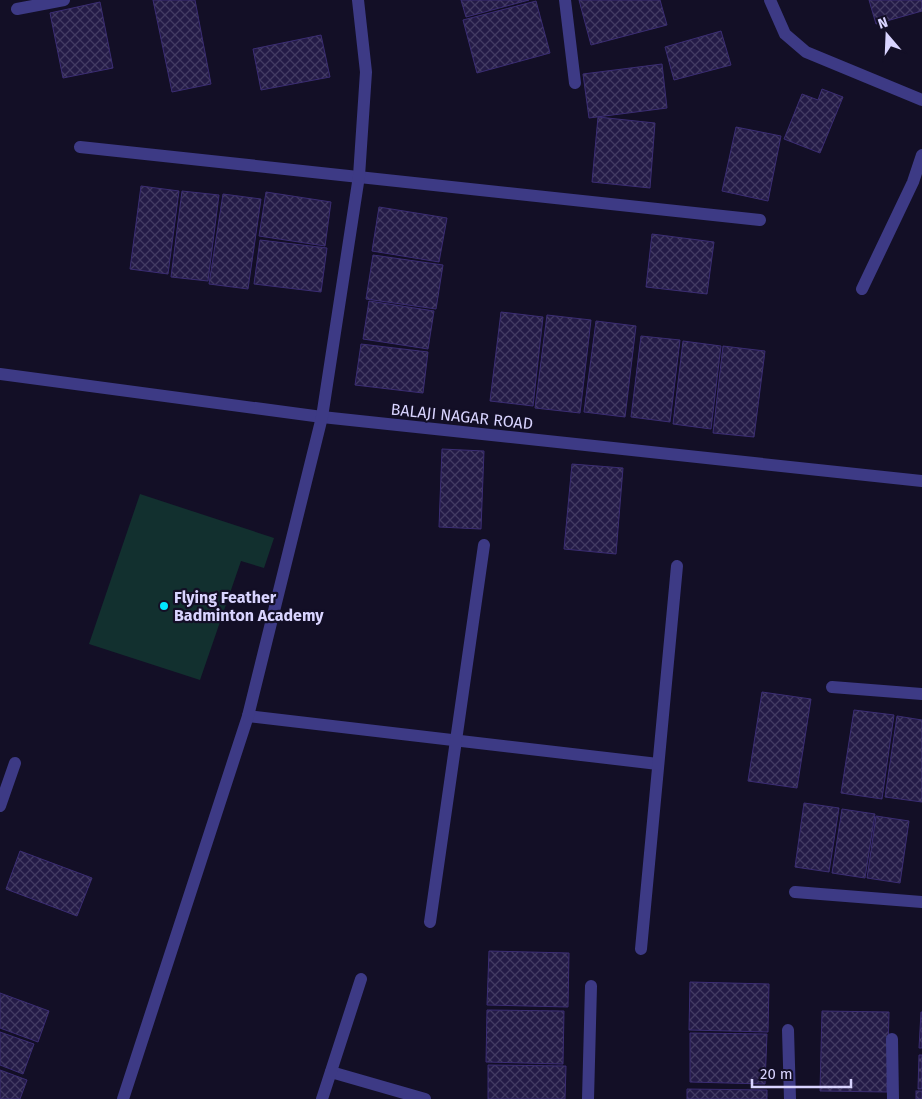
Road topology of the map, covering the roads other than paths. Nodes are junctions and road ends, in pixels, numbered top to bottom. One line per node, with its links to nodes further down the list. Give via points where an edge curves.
1 (64, 0): 5 (street)
2 (358, 0): 10 (street, via 366,72)
3 (565, 0): 6 (street)
4 (770, 0): 7 (street, via 786,34 806,52)
5 (17, 9)
6 (575, 83)
7 (922, 100)
8 (80, 147): 10 (street)
9 (922, 155): 12 (street, via 913,182)
10 (359, 176): 11 (street); 14 (street)
11 (760, 220)
12 (862, 289)
13 (0, 374): 14 (street, BALAJI NAGAR ROAD)
14 (322, 417): 15 (street, BALAJI NAGAR ROAD); 20 (street)
15 (922, 481)
16 (484, 545): 21 (street)
17 (677, 566): 23 (street)
18 (832, 687): 19 (street)
19 (922, 694)
20 (248, 716): 21 (street); 34 (street)
21 (456, 741): 23 (street); 27 (street)
22 (15, 763): 24 (street)
23 (658, 764): 28 (street)
24 (0, 806)
25 (795, 892): 26 (street)
26 (922, 902)
27 (430, 922)
28 (641, 948)
29 (361, 979): 33 (street)
30 (591, 986): 37 (street)
31 (788, 1030): 38 (street)
32 (892, 1039): 39 (street)
33 (331, 1072): 35 (street); 36 (street)
34 (123, 1099)
35 (322, 1099)
36 (425, 1099)
37 (588, 1099)
38 (790, 1099)
39 (893, 1099)

